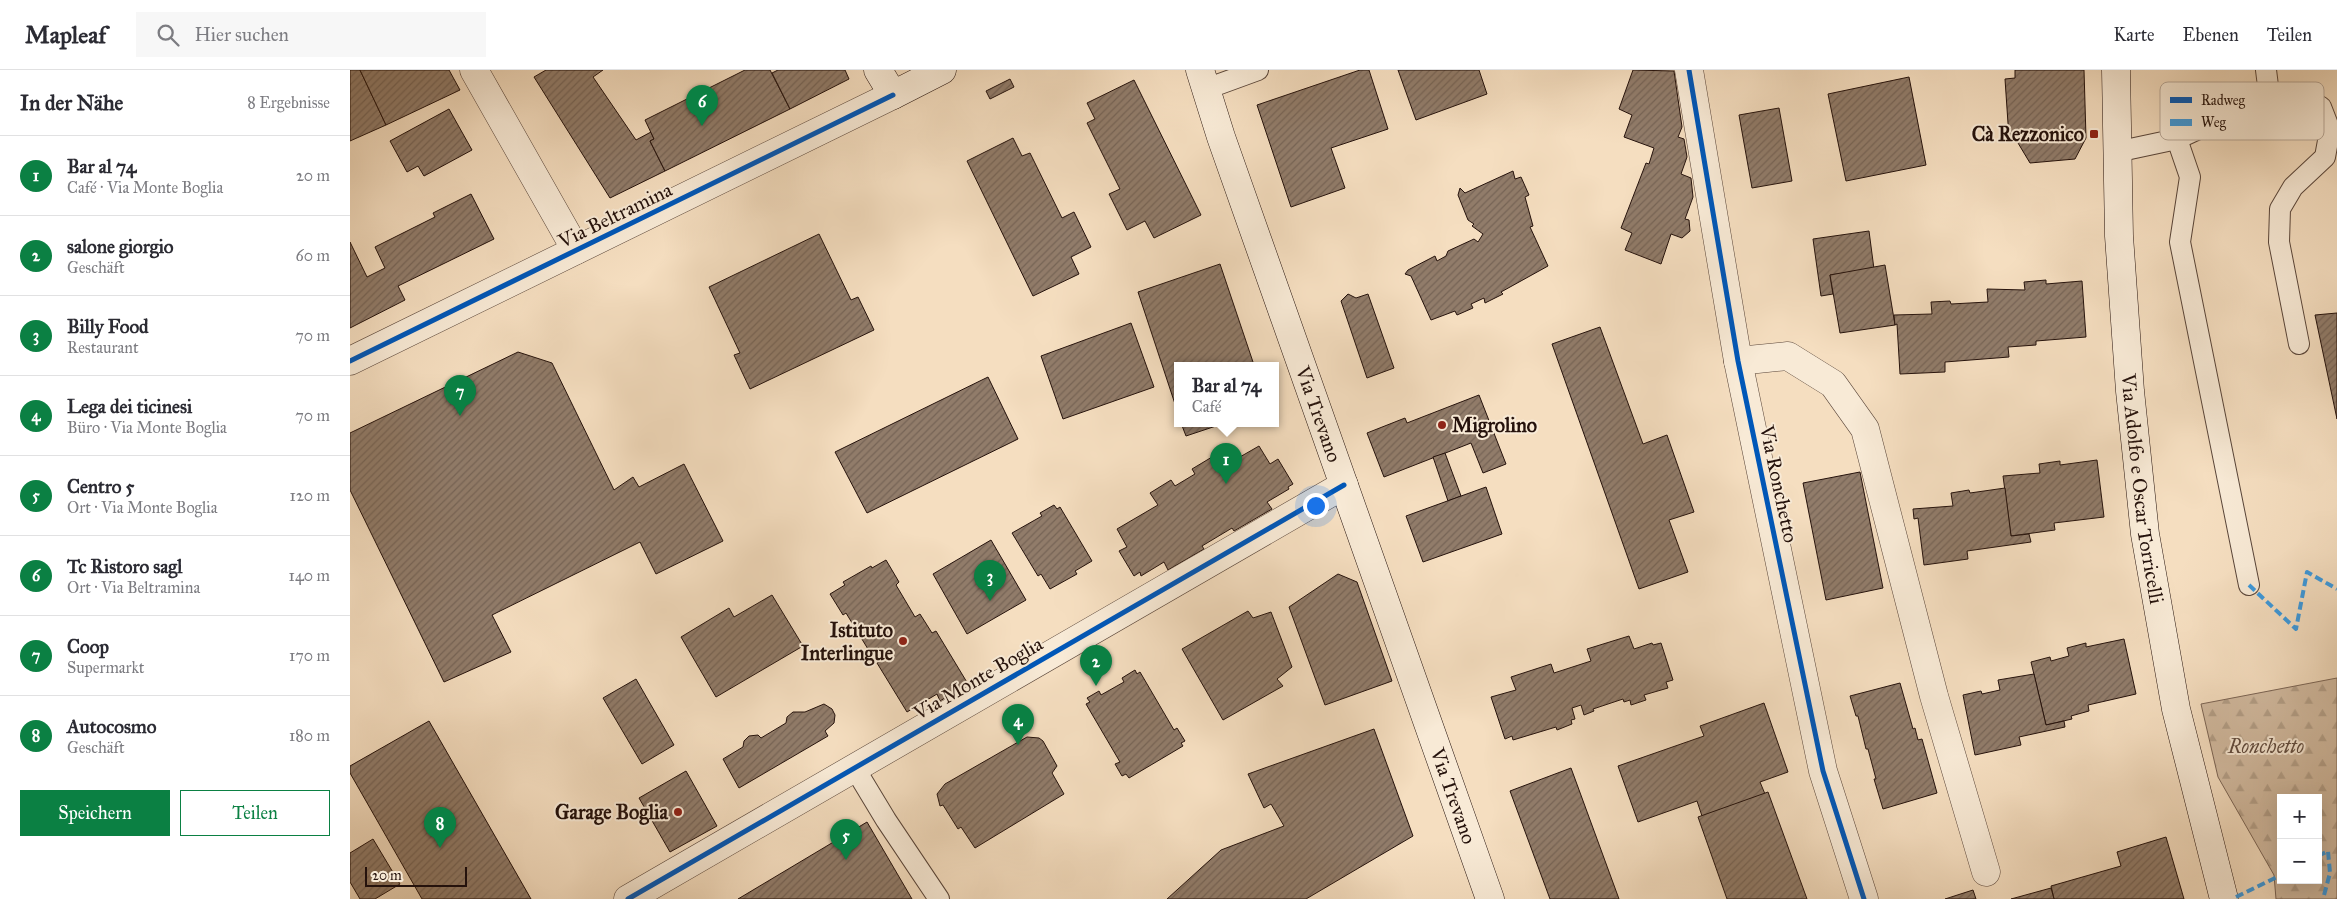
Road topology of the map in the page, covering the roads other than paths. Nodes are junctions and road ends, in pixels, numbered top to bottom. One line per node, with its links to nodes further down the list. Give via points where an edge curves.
1 (474, 70): 13 (street)
2 (878, 70): 8 (street)
3 (942, 70): 8 (street, Via Beltramina)
4 (1258, 70): 7 (lane)
5 (1689, 70): 16 (street, Via Ronchetto)
6 (2116, 70): 12 (street, Via Adolfo e Oscar Torricelli)
7 (1203, 80): 17 (street, Via Trevano)
8 (893, 95): 13 (street, Via Beltramina)
9 (2324, 115): 14 (lane, via 2330,130 2325,157 2293,187 2280,209 2279,242)
10 (2172, 140): 12 (lane)
11 (2177, 140): 18 (lane, via 2190,176 2180,242)
12 (2116, 152): 25 (street, Via Adolfo e Oscar Torricelli, via 2130,392 2145,534 2176,709)
13 (576, 250): 15 (street, Via Beltramina)
14 (2299, 344)
15 (350, 361)
16 (1738, 361): 20 (street, via 1788,356 1833,384 1865,429 1934,696); 24 (street, Via Ronchetto, via 1823,771)
17 (1344, 484): 19 (street, Via Monte Boglia); 23 (street, Via Trevano)
18 (2248, 585)
19 (854, 767): 21 (street, Via Monte Boglia); 22 (lane)
20 (1986, 872)
21 (628, 899)
22 (940, 899)
23 (1490, 899)
24 (1864, 899)
25 (2224, 899)

